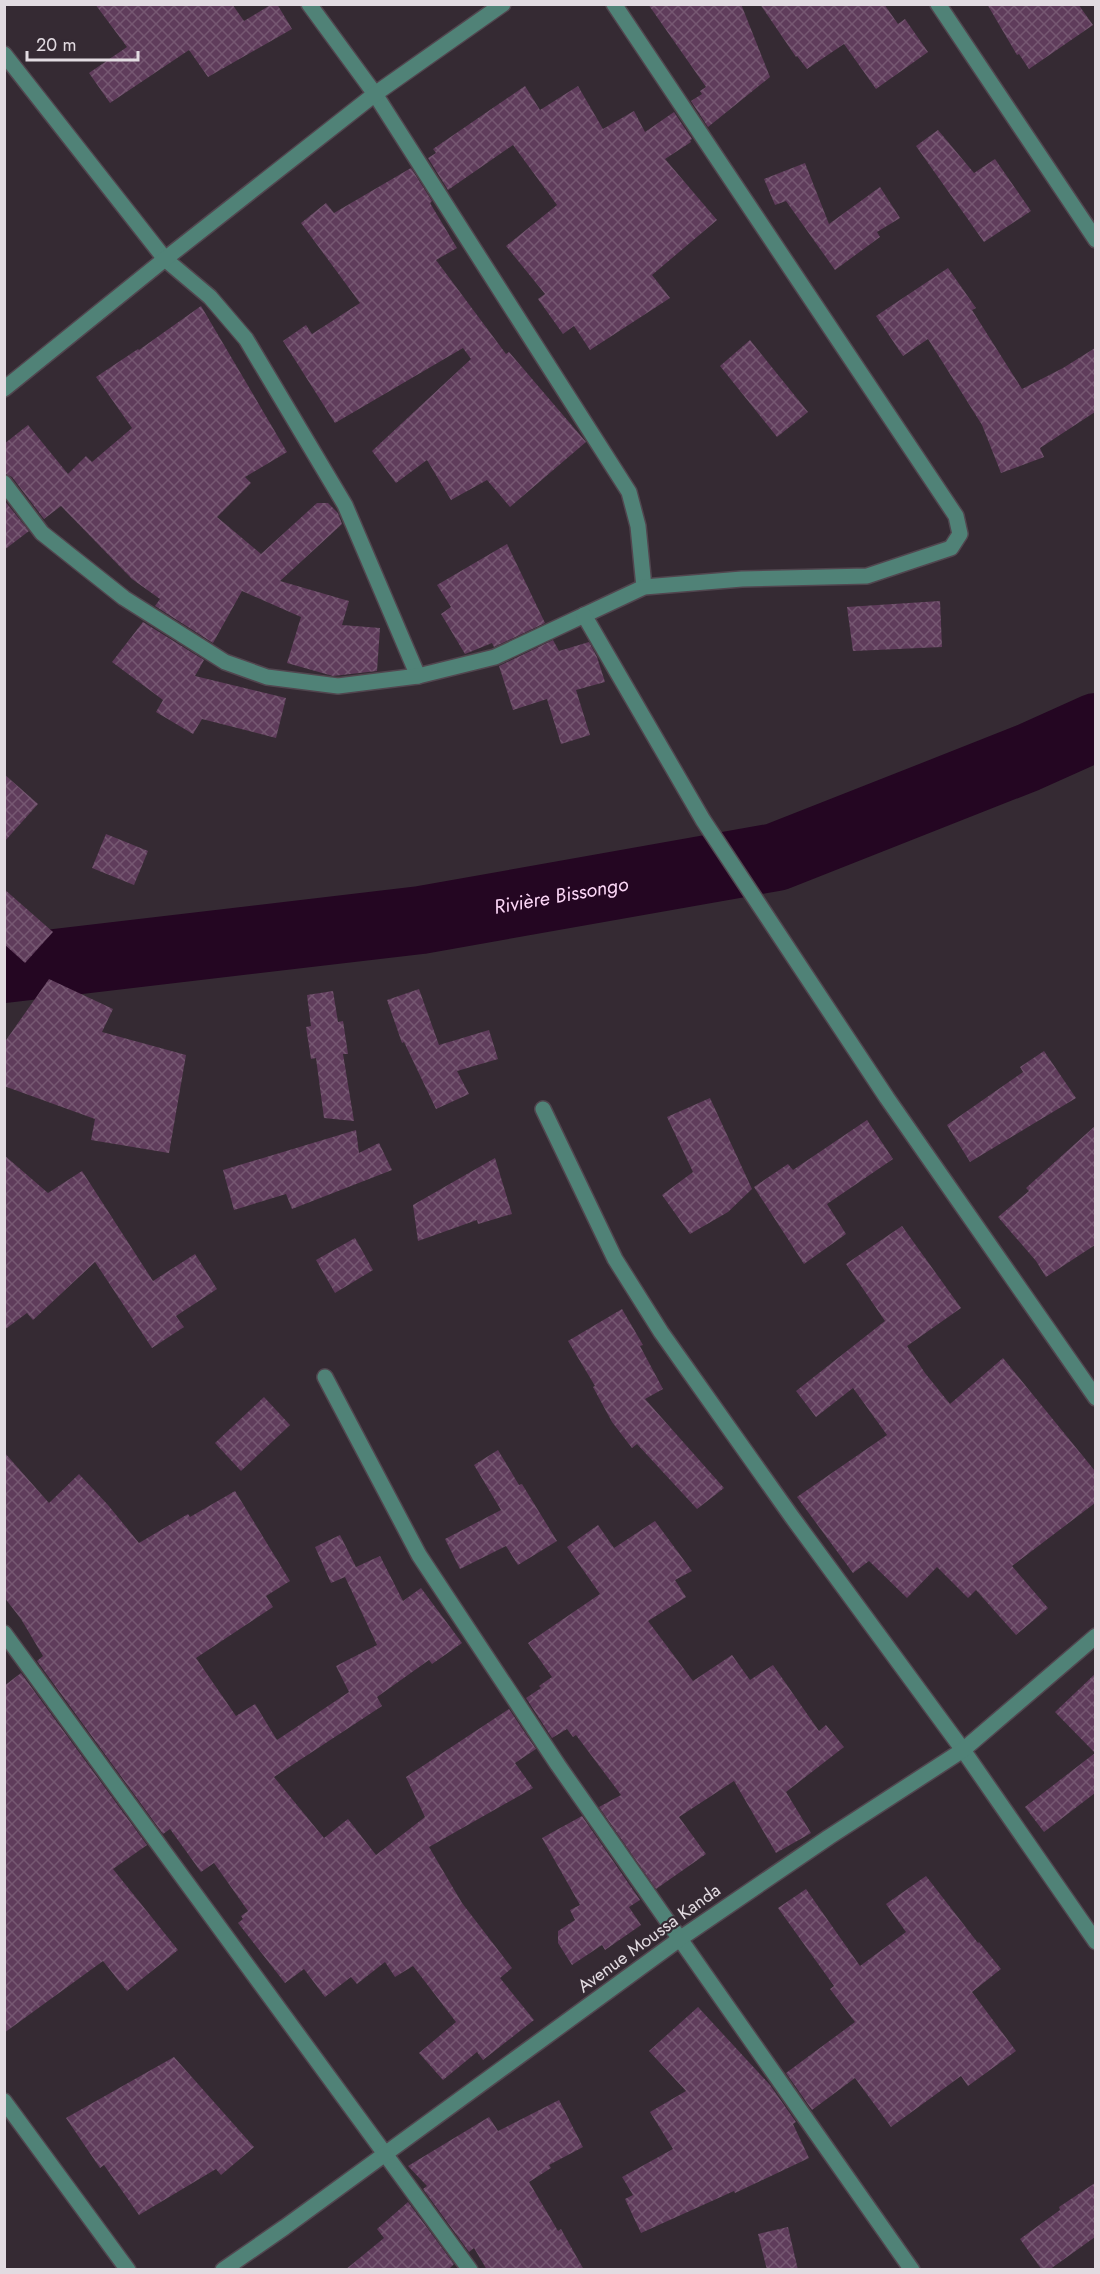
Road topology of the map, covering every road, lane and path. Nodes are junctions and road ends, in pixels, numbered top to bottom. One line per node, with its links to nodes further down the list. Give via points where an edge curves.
1 (309, 4): 6 (street)
2 (503, 4): 6 (street)
3 (614, 4): 11 (street, via 956,516 960,534 951,548 867,576 742,579)
4 (938, 4): 7 (street)
5 (4, 54): 8 (street)
6 (375, 94): 8 (street); 11 (street, via 628,492 638,526)
7 (1095, 240)
8 (165, 259): 9 (street); 13 (street, via 210,297 246,339 345,505)
9 (4, 389)
10 (4, 483): 13 (street, via 42,533 124,598 225,662 267,677 338,686)
11 (644, 587): 12 (street)
12 (584, 615): 13 (street, via 495,657); 16 (street, via 703,820 887,1098)
13 (418, 676)
14 (543, 1109): 19 (street, via 615,1259 661,1332)
15 (326, 1377): 20 (street, via 419,1555 558,1765)
16 (1095, 1398)
17 (4, 1634): 23 (street)
18 (1095, 1636): 19 (street, Avenue Moussa Kanda)
19 (963, 1750): 20 (street, Avenue Moussa Kanda); 21 (street)
20 (681, 1938): 23 (street, Avenue Moussa Kanda); 27 (street)
21 (1095, 1941)
22 (4, 2101): 24 (street)
23 (387, 2154): 25 (street, Avenue Moussa Kanda); 26 (street)
24 (128, 2270)
25 (223, 2270)
26 (470, 2270)
27 (912, 2270)

